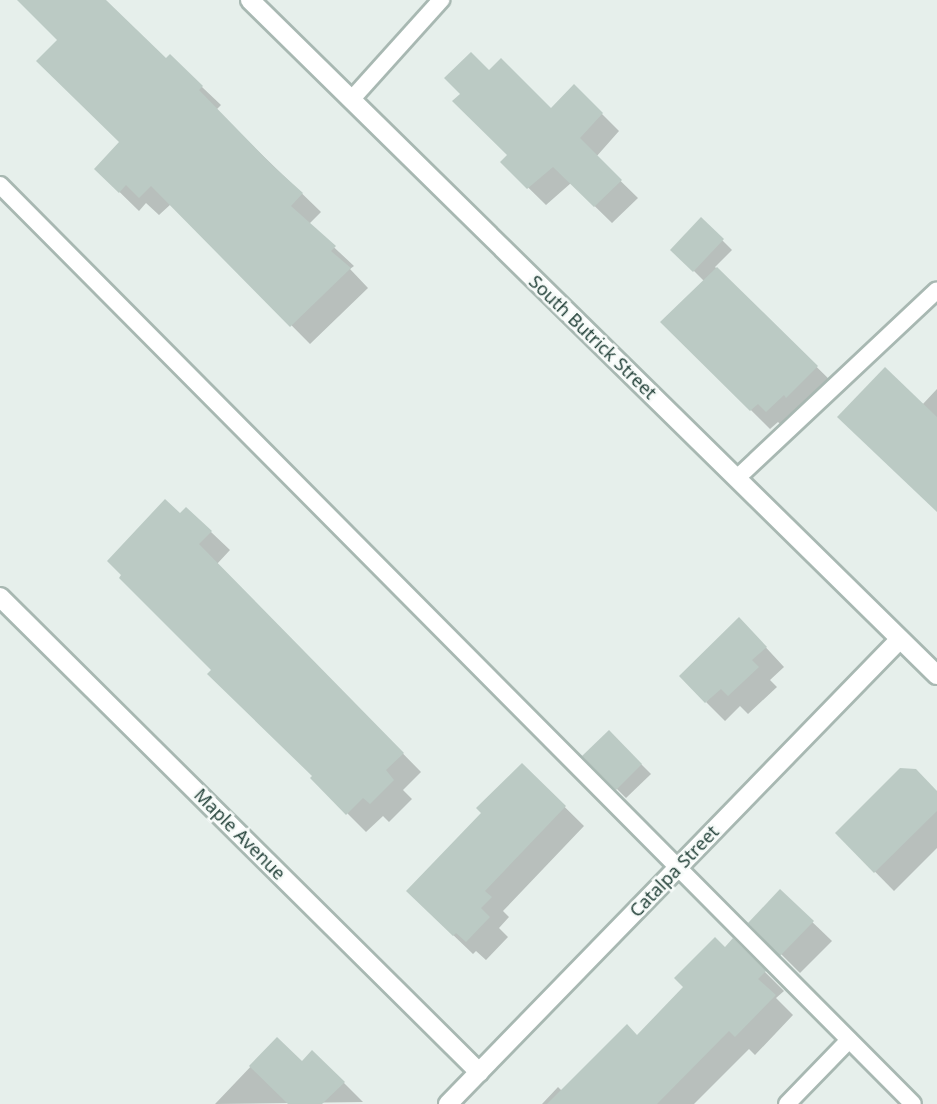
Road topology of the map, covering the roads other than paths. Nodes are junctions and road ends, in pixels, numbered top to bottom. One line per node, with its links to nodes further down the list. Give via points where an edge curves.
1 (249, 0): 3 (street, South Butrick Street)
2 (441, 0): 3 (lane)
3 (351, 100): 6 (street, South Butrick Street)
4 (0, 185): 10 (lane)
5 (937, 290): 6 (lane)
6 (737, 478): 8 (street, South Butrick Street)
7 (0, 597): 12 (street, Maple Avenue)
8 (900, 639): 9 (street, South Butrick Street); 10 (street, Catalpa Street)
9 (937, 675)
10 (678, 867): 11 (lane); 12 (street, Catalpa Street)
11 (849, 1040): 14 (lane); 15 (lane)
12 (479, 1072): 13 (street, Catalpa Street)
13 (448, 1104)
14 (787, 1104)
15 (913, 1104)

